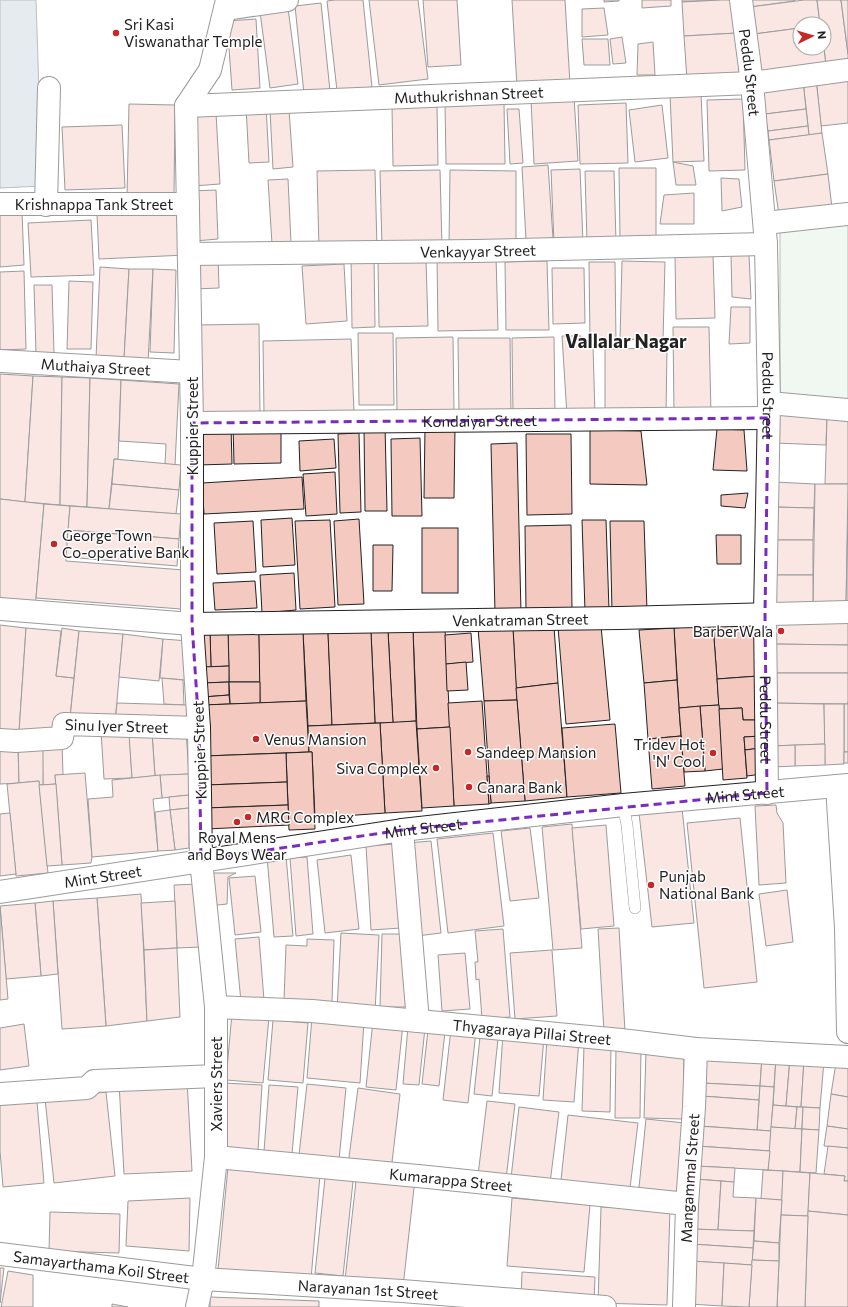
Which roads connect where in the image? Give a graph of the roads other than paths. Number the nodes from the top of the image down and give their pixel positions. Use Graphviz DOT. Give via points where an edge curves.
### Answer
graph roads {
  1 [pos="287,0"];
  2 [pos="741,0"];
  3 [pos="226,4"];
  4 [pos="848,70"];
  5 [pos="752,84"];
  6 [pos="49,88"];
  7 [pos="186,106"];
  8 [pos="0,204"];
  9 [pos="188,204"];
  10 [pos="46,205"];
  11 [pos="848,214"];
  12 [pos="766,233"];
  13 [pos="189,254"];
  14 [pos="0,362"];
  15 [pos="191,372"];
  16 [pos="769,410"];
  17 [pos="848,410"];
  18 [pos="192,423"];
  19 [pos="0,609"];
  20 [pos="848,612"];
  21 [pos="765,614"];
  22 [pos="192,624"];
  23 [pos="199,728"];
  24 [pos="0,740"];
  25 [pos="842,785"];
  26 [pos="767,793"];
  27 [pos="623,805"];
  28 [pos="402,830"];
  29 [pos="202,860"];
  30 [pos="0,892"];
  31 [pos="636,908"];
  32 [pos="216,1007"];
  33 [pos="418,1021"];
  34 [pos="848,1032"];
  35 [pos="696,1049"];
  36 [pos="848,1057"];
  37 [pos="216,1076"];
  38 [pos="0,1094"];
  39 [pos="216,1158"];
  40 [pos="687,1204"];
  41 [pos="0,1254"];
  42 [pos="203,1279"];
  43 [pos="401,1299"];
  44 [pos="197,1307"];
  45 [pos="605,1307"];
  46 [pos="684,1307"];
  1 -- 3 [label="street"];
  2 -- 5 [label="street, Peddu Street"];
  3 -- 7 [label="street" via="210,70"];
  4 -- 5 [label="street, Muthukrishnan Street"];
  5 -- 7 [label="street, Muthukrishnan Street"];
  5 -- 12 [label="street, Peddu Street"];
  6 -- 10 [label="street"];
  7 -- 9 [label="street, Kuppier Street"];
  8 -- 10 [label="street, Krishnappa Tank Street"];
  9 -- 10 [label="street, Krishnappa Tank Street"];
  9 -- 13 [label="street, Kuppier Street"];
  11 -- 12 [label="street, Venkayyar Street"];
  12 -- 13 [label="street, Venkayyar Street" via="476,251"];
  12 -- 16 [label="street, Peddu Street"];
  13 -- 15 [label="street, Kuppier Street"];
  14 -- 15 [label="street, Muthaiya Street"];
  15 -- 18 [label="street, Kuppier Street"];
  16 -- 17 [label="street, Kondaiyar Street"];
  16 -- 18 [label="street, Kondaiyar Street"];
  16 -- 21 [label="street, Peddu Street"];
  18 -- 22 [label="street, Kuppier Street"];
  19 -- 22 [label="street, Venkatraman Street"];
  20 -- 21 [label="street, Venkatraman Street"];
  21 -- 22 [label="street, Venkatraman Street"];
  21 -- 26 [label="street, Peddu Street"];
  22 -- 23 [label="street, Kuppier Street"];
  23 -- 24 [label="street, Sinu Iyer Street" via="64,724 62,738"];
  23 -- 29 [label="street, Kuppier Street"];
  25 -- 26 [label="street, Mint Street"];
  25 -- 34 [label="street"];
  26 -- 27 [label="street, Mint Street"];
  27 -- 28 [label="street, Mint Street"];
  27 -- 31 [label="lane"];
  28 -- 29 [label="street, Mint Street"];
  28 -- 33 [label="street"];
  29 -- 30 [label="street, Mint Street"];
  29 -- 32 [label="street, Xaviers Street"];
  32 -- 33 [label="street, Thyagaraya Pillai Street" via="312,1011"];
  32 -- 37 [label="street, Xaviers Street"];
  33 -- 35 [label="street, Thyagaraya Pillai Street"];
  35 -- 36 [label="street, Thyagaraya Pillai Street"];
  35 -- 40 [label="street, Mangammal Street"];
  37 -- 38 [label="street" via="94,1081 87,1088"];
  37 -- 39 [label="street, Xaviers Street"];
  39 -- 40 [label="street, Kumarappa Street"];
  39 -- 42 [label="street, Xaviers Street"];
  40 -- 46 [label="street, Mangammal Street"];
  41 -- 42 [label="street, Samayarthama Koil Street"];
  42 -- 43 [label="street, Narayanan 1st Street"];
  42 -- 44 [label="street, Xaviers Street"];
  43 -- 45 [label="street, Narayanan 1st Street"];
}
